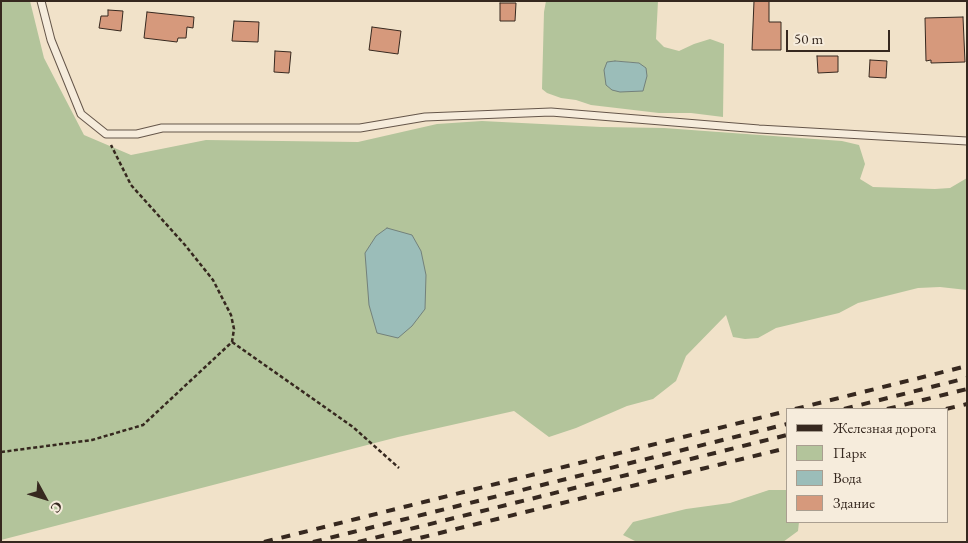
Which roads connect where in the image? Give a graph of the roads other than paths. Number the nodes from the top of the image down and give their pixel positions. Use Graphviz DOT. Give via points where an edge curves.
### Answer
graph roads {
  1 [pos="41,1"];
  2 [pos="967,141"];
  1 -- 2 [label="lane" via="51,40 81,114 106,134 137,134 162,128 360,128 425,118 551,112"];
}
